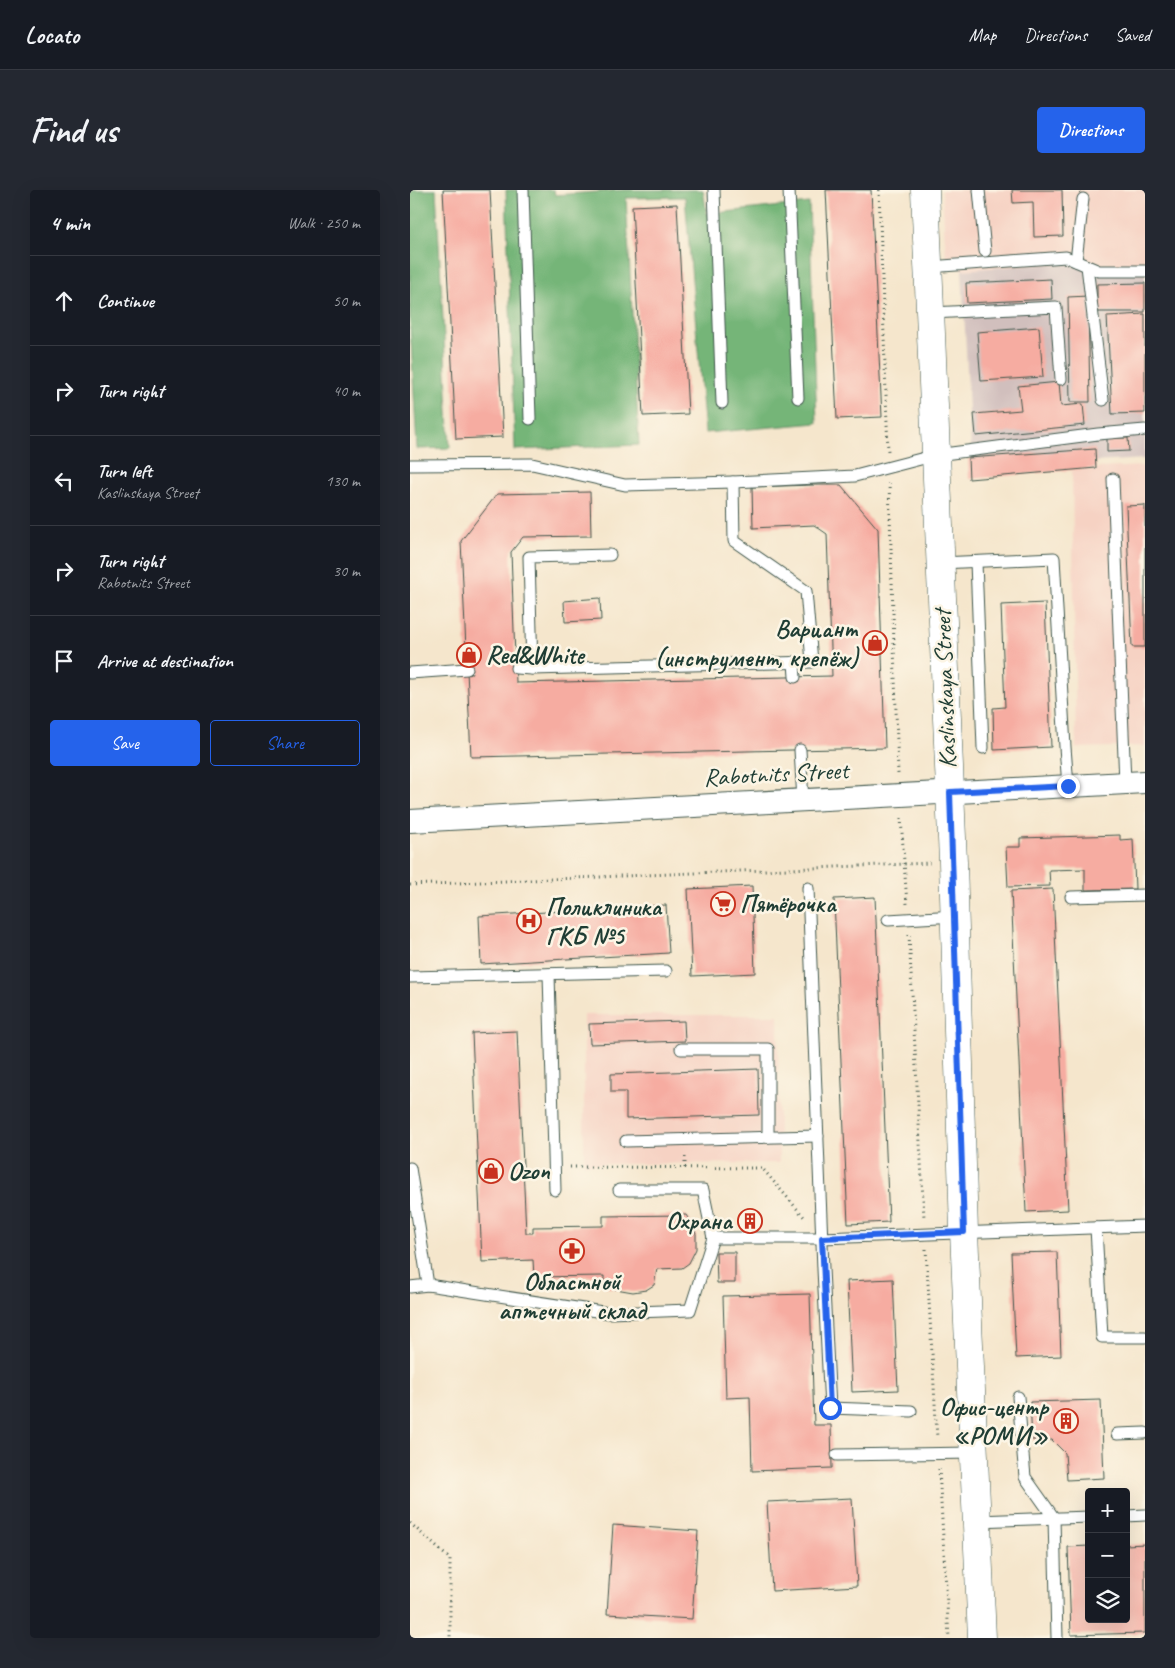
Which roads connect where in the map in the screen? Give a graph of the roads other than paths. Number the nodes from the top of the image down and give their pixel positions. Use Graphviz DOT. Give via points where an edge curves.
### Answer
graph roads {
  1 [pos="523,190"];
  2 [pos="714,190"];
  3 [pos="788,190"];
  4 [pos="925,190"];
  5 [pos="980,190"];
  6 [pos="1083,199"];
  7 [pos="985,251"];
  8 [pos="1081,264"];
  9 [pos="929,267"];
  10 [pos="1145,271"];
  11 [pos="931,313"];
  12 [pos="1061,379"];
  13 [pos="798,398"];
  14 [pos="1103,400"];
  15 [pos="722,403"];
  16 [pos="530,419"];
  17 [pos="1145,430"];
  18 [pos="936,455"];
  19 [pos="410,465"];
  20 [pos="1114,479"];
  21 [pos="733,482"];
  22 [pos="610,555"];
  23 [pos="976,562"];
  24 [pos="940,563"];
  25 [pos="794,662"];
  26 [pos="516,668"];
  27 [pos="467,669"];
  28 [pos="532,669"];
  29 [pos="410,673"];
  30 [pos="795,677"];
  31 [pos="983,748"];
  32 [pos="800,750"];
  33 [pos="1135,782"];
  34 [pos="1068,786"];
  35 [pos="950,792"];
  36 [pos="803,800"];
  37 [pos="410,821"];
  38 [pos="808,888"];
  39 [pos="1145,895"];
  40 [pos="1071,897"];
  41 [pos="955,916"];
  42 [pos="888,920"];
  43 [pos="666,971"];
  44 [pos="549,974"];
  45 [pos="410,977"];
  46 [pos="681,1049"];
  47 [pos="818,1136"];
  48 [pos="768,1137"];
  49 [pos="626,1141"];
  50 [pos="410,1168"];
  51 [pos="555,1190"];
  52 [pos="619,1190"];
  53 [pos="1145,1226"];
  54 [pos="1096,1228"];
  55 [pos="964,1232"];
  56 [pos="713,1238"];
  57 [pos="822,1238"];
  58 [pos="428,1285"];
  59 [pos="410,1287"];
  60 [pos="1145,1337"];
  61 [pos="1018,1397"];
  62 [pos="910,1411"];
  63 [pos="1116,1434"];
  64 [pos="1145,1434"];
  65 [pos="974,1453"];
  66 [pos="837,1455"];
  67 [pos="1145,1515"];
  68 [pos="1130,1516"];
  69 [pos="1085,1517"];
  70 [pos="1054,1518"];
  71 [pos="977,1521"];
  72 [pos="982,1638"];
  73 [pos="1057,1638"];
  1 -- 16 [label="lane"];
  2 -- 15 [label="lane"];
  3 -- 13 [label="lane"];
  4 -- 9 [label="main road, Kaslinskaya Street"];
  5 -- 7 [label="lane"];
  6 -- 8 [label="lane"];
  8 -- 9 [label="lane" via="1066,257"];
  8 -- 10 [label="lane" via="1099,272"];
  8 -- 14 [label="lane"];
  9 -- 11 [label="main road, Kaslinskaya Street"];
  11 -- 12 [label="lane" via="1056,307"];
  11 -- 18 [label="main road, Kaslinskaya Street"];
  17 -- 18 [label="lane"];
  18 -- 21 [label="lane" via="855,476"];
  18 -- 24 [label="main road, Kaslinskaya Street"];
  19 -- 21 [label="lane" via="532,464 625,485"];
  20 -- 33 [label="lane"];
  21 -- 25 [label="lane" via="734,541 806,591 812,662"];
  22 -- 28 [label="lane" via="529,556"];
  23 -- 24 [label="lane"];
  23 -- 31 [label="lane"];
  23 -- 34 [label="lane" via="1054,558"];
  24 -- 35 [label="main road, Kaslinskaya Street"];
  25 -- 28 [label="lane"];
  25 -- 30 [label="lane"];
  26 -- 28 [label="lane"];
  27 -- 29 [label="lane"];
  32 -- 36 [label="lane"];
  33 -- 34 [label="street, Rabotnits Street"];
  34 -- 35 [label="street, Rabotnits Street"];
  35 -- 36 [label="street, Rabotnits Street"];
  35 -- 41 [label="main road, Kaslinskaya Street"];
  36 -- 37 [label="street, Rabotnits Street"];
  38 -- 47 [label="lane"];
  39 -- 40 [label="lane"];
  41 -- 42 [label="lane"];
  41 -- 55 [label="main road, Kaslinskaya Street"];
  43 -- 44 [label="lane"];
  44 -- 45 [label="lane"];
  44 -- 51 [label="lane"];
  46 -- 48 [label="lane" via="768,1049"];
  47 -- 48 [label="lane"];
  47 -- 57 [label="lane"];
  48 -- 49 [label="lane"];
  50 -- 58 [label="lane"];
  52 -- 56 [label="lane" via="703,1190"];
  53 -- 54 [label="lane"];
  54 -- 55 [label="lane"];
  54 -- 60 [label="lane" via="1102,1338"];
  55 -- 57 [label="lane"];
  55 -- 65 [label="main road, Kaslinskaya Street"];
  56 -- 57 [label="lane"];
  56 -- 58 [label="lane" via="690,1310 609,1313"];
  57 -- 62 [label="lane" via="830,1408"];
  58 -- 59 [label="lane"];
  61 -- 70 [label="lane" via="1025,1477"];
  63 -- 64 [label="lane"];
  65 -- 66 [label="lane"];
  65 -- 71 [label="main road, Kaslinskaya Street"];
  67 -- 68 [label="lane"];
  69 -- 70 [label="lane"];
  70 -- 71 [label="lane"];
  70 -- 73 [label="lane"];
  71 -- 72 [label="main road, Kaslinskaya Street"];
}
